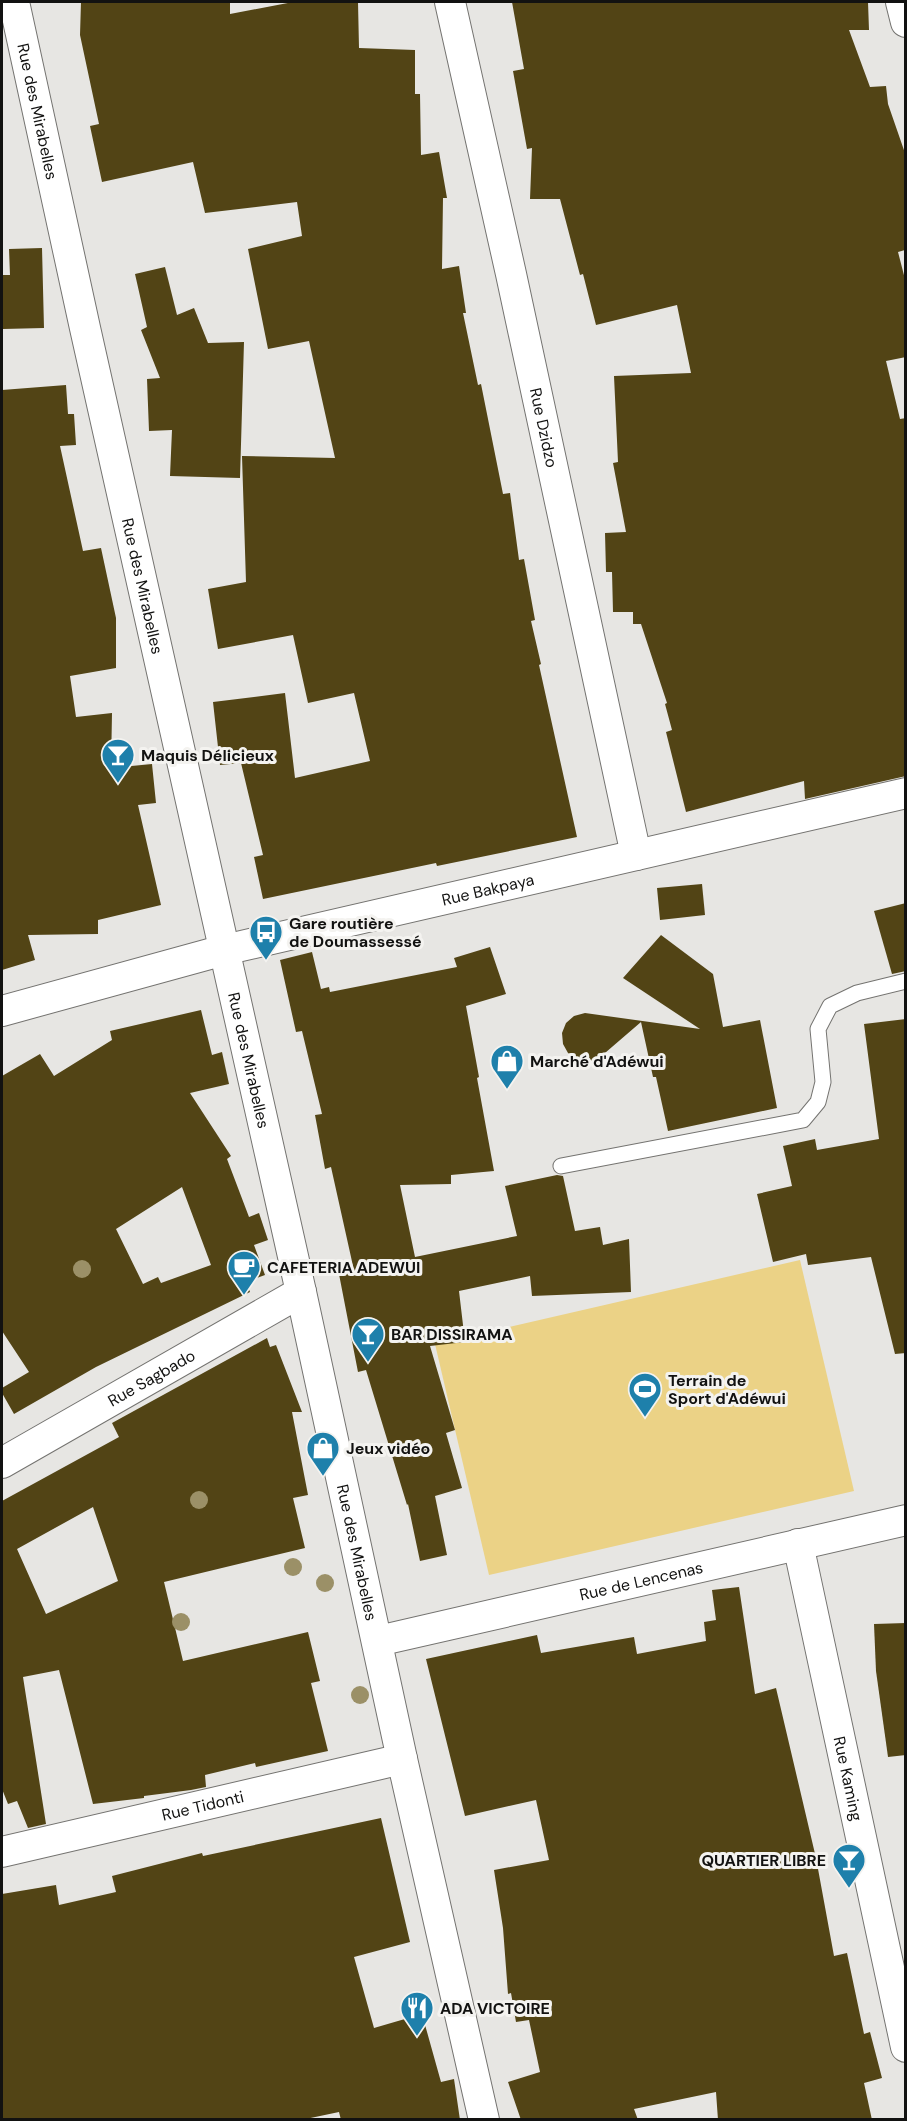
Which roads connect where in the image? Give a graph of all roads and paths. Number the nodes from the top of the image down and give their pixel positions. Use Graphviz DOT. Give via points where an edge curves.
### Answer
graph roads {
  1 [pos="15,2"];
  2 [pos="450,2"];
  3 [pos="901,2"];
  4 [pos="906,22"];
  5 [pos="906,793"];
  6 [pos="636,855"];
  7 [pos="224,950"];
  8 [pos="906,981"];
  9 [pos="2,1011"];
  10 [pos="561,1166"];
  11 [pos="301,1292"];
  12 [pos="2,1463"];
  13 [pos="906,1520"];
  14 [pos="798,1544"];
  15 [pos="378,1641"];
  16 [pos="402,1759"];
  17 [pos="2,1852"];
  18 [pos="906,2047"];
  19 [pos="484,2120"];
  1 -- 7 [label="street, Rue des Mirabelles"];
  2 -- 6 [label="street, Rue Dzidzo"];
  3 -- 4 [label="street"];
  5 -- 6 [label="street, Rue Bakpaya"];
  6 -- 7 [label="street, Rue Bakpaya"];
  7 -- 9 [label="street, Rue Bakpaya"];
  7 -- 11 [label="street, Rue des Mirabelles"];
  8 -- 10 [label="lane" via="857,993 830,1006 818,1029 823,1082 819,1102 803,1120"];
  11 -- 12 [label="street, Rue Sagbado"];
  11 -- 15 [label="street, Rue des Mirabelles"];
  13 -- 14 [label="street, Rue de Lencenas"];
  14 -- 15 [label="street, Rue de Lencenas"];
  14 -- 18 [label="street, Rue Kaming"];
  15 -- 16 [label="street, Rue des Mirabelles"];
  16 -- 17 [label="street, Rue Tidonti"];
  16 -- 19 [label="street, Rue des Mirabelles"];
}
